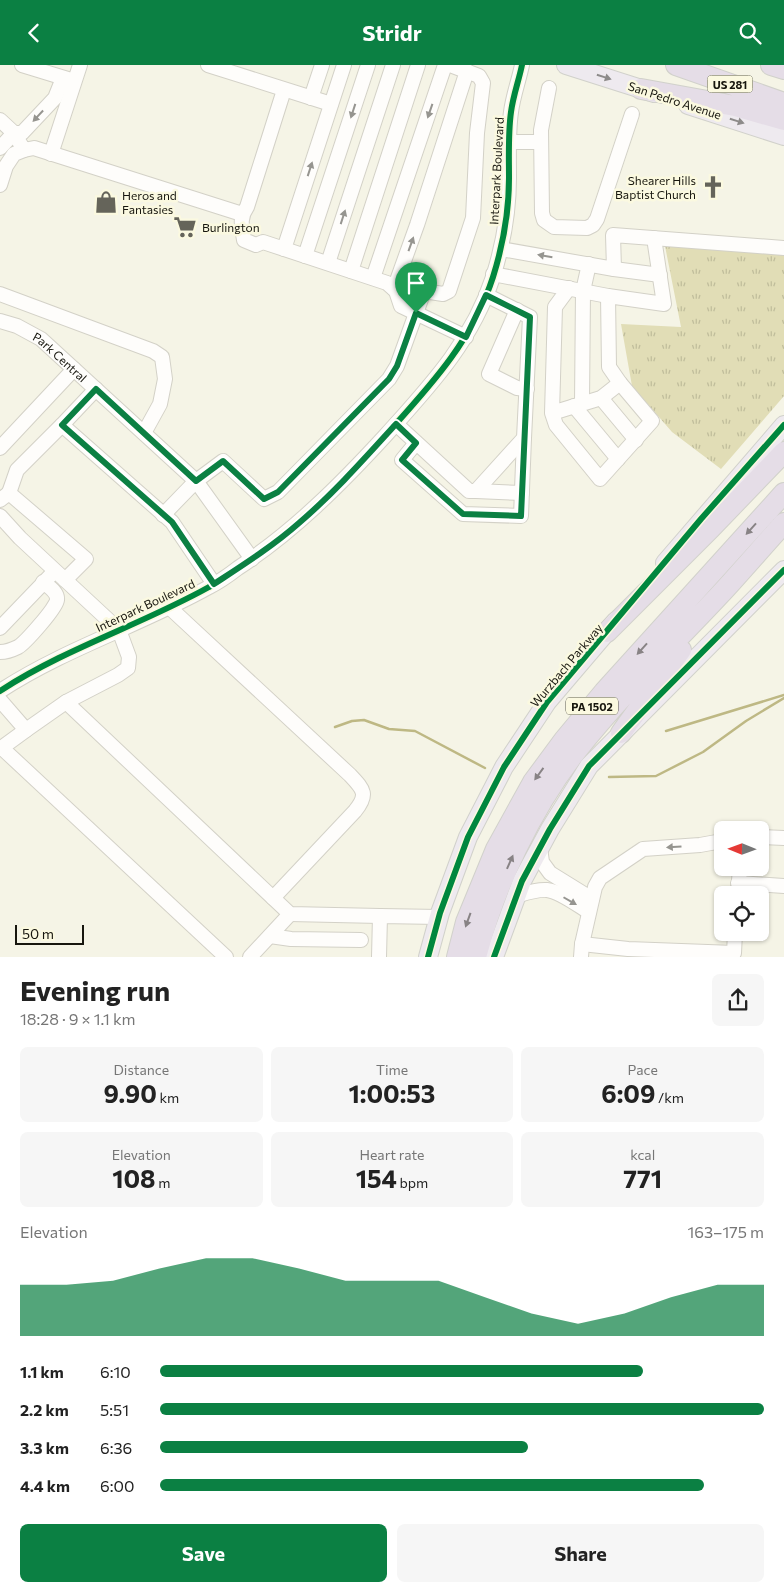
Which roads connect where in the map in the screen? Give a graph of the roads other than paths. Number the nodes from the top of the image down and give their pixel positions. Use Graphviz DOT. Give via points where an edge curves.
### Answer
graph roads {
  1 [pos="22,65"];
  2 [pos="80,65"];
  3 [pos="208,65"];
  4 [pos="322,65"];
  5 [pos="344,65"];
  6 [pos="368,65"];
  7 [pos="393,65"];
  8 [pos="418,65"];
  9 [pos="445,65"];
  10 [pos="450,65"];
  11 [pos="522,65"];
  12 [pos="566,65"];
  13 [pos="676,65"];
  14 [pos="771,65"];
  15 [pos="784,69"];
  16 [pos="237,70"];
  17 [pos="467,71"];
  18 [pos="69,80"];
  19 [pos="550,88"];
  20 [pos="641,89"];
  21 [pos="284,90"];
  22 [pos="311,98"];
  23 [pos="784,103"];
  24 [pos="331,104"];
  25 [pos="632,114"];
  26 [pos="0,120"];
  27 [pos="784,120"];
  28 [pos="18,133"];
  29 [pos="784,136"];
  30 [pos="510,142"];
  31 [pos="541,142"];
  32 [pos="0,148"];
  33 [pos="24,150"];
  34 [pos="51,154"];
  35 [pos="0,185"];
  36 [pos="242,214"];
  37 [pos="654,238"];
  38 [pos="784,248"];
  39 [pos="284,249"];
  40 [pos="501,249"];
  41 [pos="305,256"];
  42 [pos="328,263"];
  43 [pos="589,264"];
  44 [pos="614,269"];
  45 [pos="351,271"];
  46 [pos="494,274"];
  47 [pos="660,275"];
  48 [pos="373,278"];
  49 [pos="569,288"];
  50 [pos="394,289"];
  51 [pos="584,291"];
  52 [pos="486,295"];
  53 [pos="608,296"];
  54 [pos="1,298"];
  55 [pos="517,310"];
  56 [pos="416,313"];
  57 [pos="0,321"];
  58 [pos="466,337"];
  59 [pos="74,369"];
  60 [pos="620,383"];
  61 [pos="96,389"];
  62 [pos="527,389"];
  63 [pos="601,398"];
  64 [pos="578,405"];
  65 [pos="552,413"];
  66 [pos="396,424"];
  67 [pos="62,425"];
  68 [pos="784,425"];
  69 [pos="144,433"];
  70 [pos="524,438"];
  71 [pos="636,440"];
  72 [pos="416,443"];
  73 [pos="0,447"];
  74 [pos="784,452"];
  75 [pos="618,459"];
  76 [pos="196,481"];
  77 [pos="476,491"];
  78 [pos="522,493"];
  79 [pos="784,493"];
  80 [pos="4,497"];
  81 [pos="163,515"];
  82 [pos="0,516"];
  83 [pos="784,523"];
  84 [pos="252,559"];
  85 [pos="784,570"];
  86 [pos="60,575"];
  87 [pos="43,582"];
  88 [pos="214,584"];
  89 [pos="726,587"];
  90 [pos="170,607"];
  91 [pos="0,628"];
  92 [pos="119,630"];
  93 [pos="607,632"];
  94 [pos="0,652"];
  95 [pos="0,691"];
  96 [pos="0,700"];
  97 [pos="66,701"];
  98 [pos="26,731"];
  99 [pos="621,733"];
  100 [pos="1,749"];
  101 [pos="769,837"];
  102 [pos="784,838"];
  103 [pos="714,842"];
  104 [pos="540,848"];
  105 [pos="784,886"];
  106 [pos="769,887"];
  107 [pos="516,896"];
  108 [pos="273,898"];
  109 [pos="591,906"];
  110 [pos="290,914"];
  111 [pos="380,916"];
  112 [pos="439,917"];
  113 [pos="270,936"];
  114 [pos="361,940"];
  115 [pos="735,941"];
  116 [pos="582,951"];
  117 [pos="226,957"];
  118 [pos="250,957"];
  119 [pos="379,957"];
  120 [pos="428,957"];
  121 [pos="457,957"];
  122 [pos="476,957"];
  123 [pos="494,957"];
  1 -- 18 [label="street"];
  2 -- 18 [label="street"];
  3 -- 16 [label="street"];
  4 -- 22 [label="street"];
  5 -- 24 [label="street"];
  6 -- 41 [label="street, one-way"];
  42 -- 7 [label="street, one-way"];
  8 -- 45 [label="street"];
  9 -- 48 [label="street, one-way"];
  10 -- 17 [label="street"];
  11 -- 30 [label="street, Interpark Boulevard" via="511,112"];
  12 -- 20 [label="main road, San Pedro Avenue, one-way"];
  13 -- 23 [label="highway, US 281"];
  14 -- 15 [label="highway"];
  16 -- 21 [label="street"];
  50 -- 17 [label="street, one-way"];
  17 -- 56 [label="street" via="480,76 483,83 473,217 449,291 443,294 424,291"];
  18 -- 28 [label="street, one-way"];
  18 -- 34 [label="street"];
  19 -- 31 [label="street"];
  20 -- 27 [label="highway" via="735,106"];
  20 -- 29 [label="main road, San Pedro Avenue, one-way"];
  21 -- 22 [label="street"];
  21 -- 36 [label="street"];
  22 -- 24 [label="street"];
  39 -- 24 [label="street, one-way"];
  25 -- 31 [label="street" via="597,219 587,228 554,227 544,220"];
  26 -- 28 [label="street"];
  28 -- 32 [label="street"];
  28 -- 33 [label="street"];
  30 -- 31 [label="street"];
  30 -- 40 [label="street, Interpark Boulevard" via="507,213"];
  33 -- 34 [label="street"];
  33 -- 35 [label="street" via="14,154"];
  34 -- 36 [label="street"];
  36 -- 39 [label="street" via="244,240"];
  37 -- 38 [label="street"];
  37 -- 44 [label="street" via="613,235"];
  37 -- 47 [label="street"];
  39 -- 41 [label="street"];
  43 -- 40 [label="street, one-way"];
  40 -- 46 [label="street, Interpark Boulevard"];
  41 -- 42 [label="street"];
  42 -- 45 [label="street"];
  43 -- 44 [label="street"];
  43 -- 51 [label="street"];
  44 -- 47 [label="street"];
  45 -- 48 [label="street"];
  46 -- 49 [label="street"];
  46 -- 52 [label="street, Interpark Boulevard"];
  47 -- 53 [label="street" via="664,304"];
  48 -- 50 [label="street"];
  49 -- 51 [label="street"];
  49 -- 65 [label="street" via="555,307"];
  50 -- 56 [label="street" via="401,306"];
  51 -- 53 [label="street"];
  51 -- 64 [label="street"];
  52 -- 55 [label="street"];
  52 -- 58 [label="street, Interpark Boulevard"];
  53 -- 60 [label="street" via="609,367"];
  54 -- 69 [label="street" via="153,351 162,357 166,379 160,404"];
  55 -- 62 [label="street" via="530,317"];
  55 -- 62 [label="street" via="489,374 517,388"];
  56 -- 58 [label="street"];
  56 -- 76 [label="street" via="389,379 278,492 264,499 223,461"];
  57 -- 59 [label="street, Park Central" via="41,339"];
  58 -- 66 [label="street, Interpark Boulevard" via="448,365"];
  59 -- 61 [label="street, Park Central"];
  59 -- 73 [label="street"];
  60 -- 63 [label="street"];
  60 -- 71 [label="street" via="652,421"];
  61 -- 67 [label="street"];
  61 -- 69 [label="street, Park Central"];
  62 -- 70 [label="street"];
  63 -- 64 [label="street"];
  63 -- 71 [label="street"];
  64 -- 65 [label="street"];
  64 -- 75 [label="street"];
  65 -- 75 [label="street" via="556,425 600,479"];
  66 -- 72 [label="street"];
  66 -- 84 [label="street, Interpark Boulevard" via="298,524"];
  67 -- 80 [label="street" via="17,470"];
  67 -- 81 [label="street"];
  68 -- 93 [label="main road, Wurzbach Parkway"];
  69 -- 76 [label="street, Park Central"];
  70 -- 77 [label="street"];
  70 -- 78 [label="street"];
  71 -- 75 [label="street"];
  72 -- 77 [label="street" via="469,491"];
  72 -- 78 [label="street" via="402,460 463,514 521,516"];
  74 -- 93 [label="highway"];
  76 -- 81 [label="street"];
  76 -- 84 [label="street, Park Central"];
  77 -- 78 [label="street"];
  79 -- 121 [label="highway, PA 1502, one-way" via="604,692 533,783 496,849 466,922"];
  80 -- 86 [label="street" via="86,559"];
  81 -- 88 [label="street" via="172,522"];
  82 -- 86 [label="street"];
  83 -- 89 [label="highway, PA 1502"];
  84 -- 88 [label="street, Interpark Boulevard"];
  85 -- 99 [label="main road"];
  86 -- 87 [label="street"];
  86 -- 92 [label="street"];
  87 -- 91 [label="street"];
  87 -- 94 [label="street" via="58,599 55,609 20,646"];
  88 -- 90 [label="street, Interpark Boulevard"];
  89 -- 99 [label="highway"];
  122 -- 89 [label="highway, PA 1502, one-way" via="483,929 510,860 543,800 576,751 622,697"];
  90 -- 92 [label="street, Interpark Boulevard"];
  90 -- 108 [label="street" via="350,775 364,795 363,802"];
  92 -- 95 [label="street, Interpark Boulevard" via="58,657"];
  92 -- 97 [label="street" via="129,657 128,667"];
  93 -- 112 [label="main road, Wurzbach Parkway" via="547,702 504,767 468,837"];
  96 -- 98 [label="street"];
  97 -- 98 [label="street"];
  97 -- 108 [label="street"];
  98 -- 100 [label="street"];
  99 -- 104 [label="main road" via="589,766"];
  100 -- 117 [label="street"];
  101 -- 102 [label="street"];
  103 -- 109 [label="street, one-way" via="643,849 600,878"];
  104 -- 107 [label="main road"];
  104 -- 109 [label="street" via="542,863 550,873"];
  105 -- 106 [label="street"];
  107 -- 109 [label="street, one-way" via="548,889"];
  107 -- 123 [label="main road"];
  108 -- 110 [label="street"];
  109 -- 116 [label="street"];
  110 -- 111 [label="street"];
  110 -- 113 [label="street"];
  111 -- 112 [label="street"];
  111 -- 119 [label="street"];
  112 -- 120 [label="main road, Wurzbach Parkway"];
  113 -- 114 [label="street"];
  113 -- 118 [label="street"];
  115 -- 116 [label="street" via="734,953"];
}
